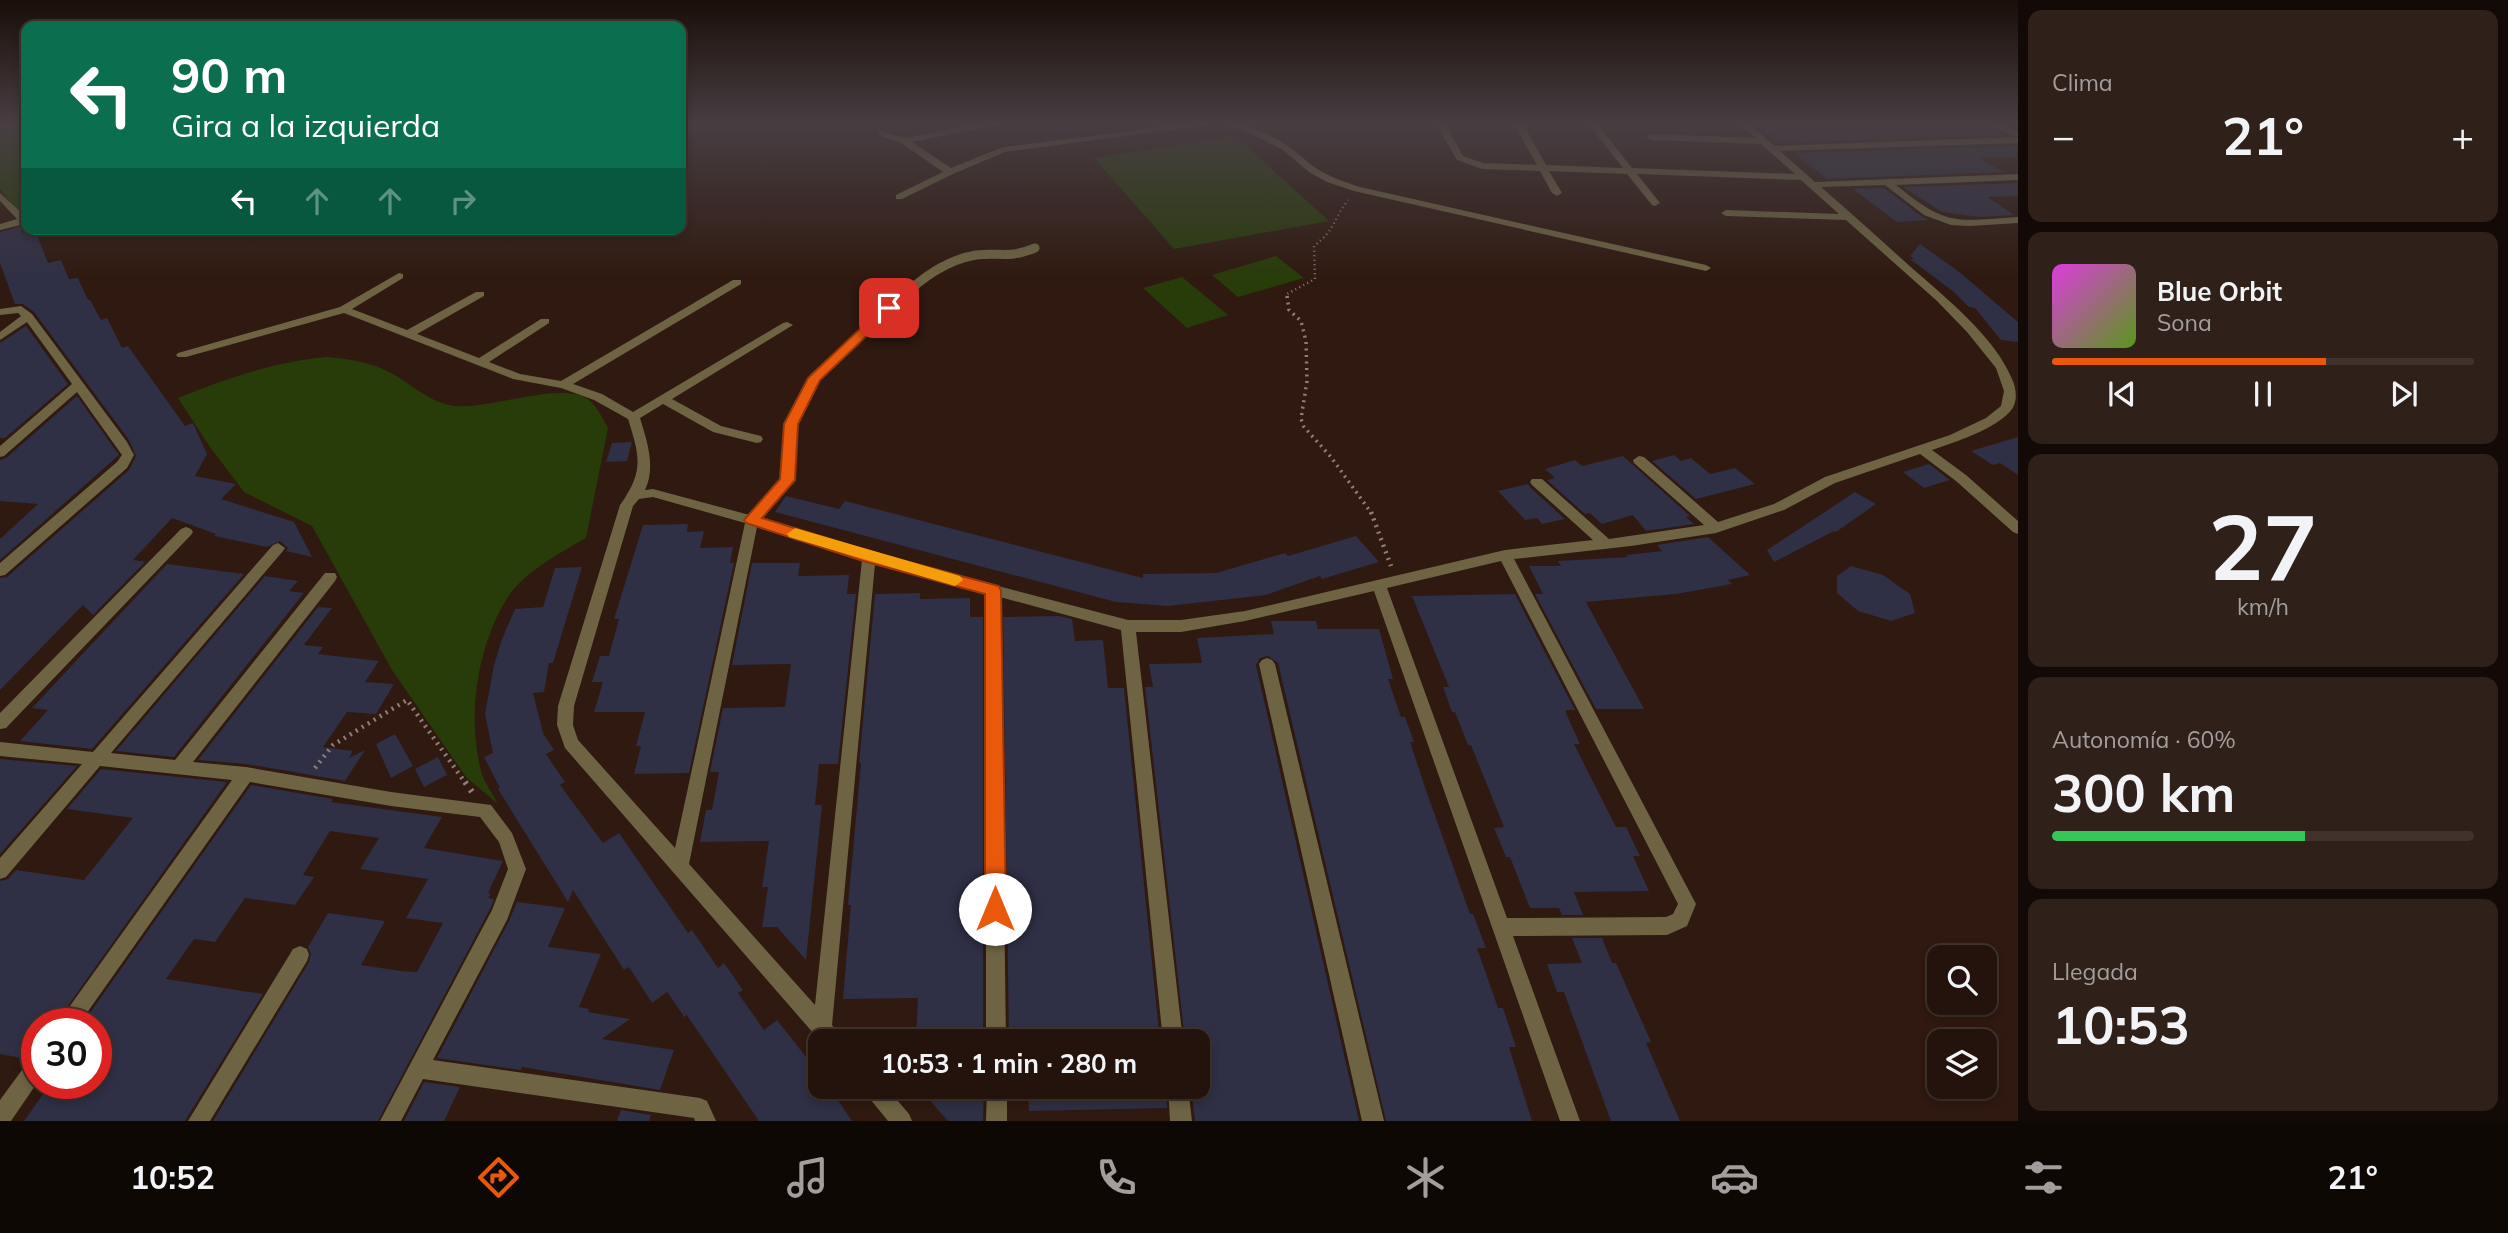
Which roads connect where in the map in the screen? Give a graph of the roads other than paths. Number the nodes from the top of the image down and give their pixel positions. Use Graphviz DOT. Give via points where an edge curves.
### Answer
graph roads {
  1 [pos="941,176"];
  2 [pos="1323,176"];
  3 [pos="1548,176"];
  4 [pos="1633,176"];
  5 [pos="1703,176"];
  6 [pos="1801,176"];
  7 [pos="2018,177"];
  8 [pos="1806,181"];
  9 [pos="1888,183"];
  10 [pos="1557,193"];
  11 [pos="0,196"];
  12 [pos="900,197"];
  13 [pos="1656,204"];
  14 [pos="1726,213"];
  15 [pos="21,217"];
  16 [pos="1846,217"];
  17 [pos="2018,220"];
  18 [pos="21,221"];
  19 [pos="0,227"];
  20 [pos="1035,248"];
  21 [pos="1706,268"];
  22 [pos="400,276"];
  23 [pos="737,282"];
  24 [pos="480,294"];
  25 [pos="344,309"];
  26 [pos="0,312"];
  27 [pos="29,316"];
  28 [pos="545,321"];
  29 [pos="787,326"];
  30 [pos="408,334"];
  31 [pos="0,337"];
  32 [pos="183,355"];
  33 [pos="479,363"];
  34 [pos="79,384"];
  35 [pos="563,385"];
  36 [pos="663,399"];
  37 [pos="633,417"];
  38 [pos="757,439"];
  39 [pos="1922,449"];
  40 [pos="0,453"];
  41 [pos="1639,460"];
  42 [pos="1537,482"];
  43 [pos="638,495"];
  44 [pos="752,520"];
  45 [pos="1716,528"];
  46 [pos="2018,529"];
  47 [pos="186,532"];
  48 [pos="1605,543"];
  49 [pos="278,548"];
  50 [pos="1505,555"];
  51 [pos="869,557"];
  52 [pos="0,571"];
  53 [pos="330,577"];
  54 [pos="1387,582"];
  55 [pos="993,591"];
  56 [pos="1128,626"];
  57 [pos="1268,664"];
  58 [pos="0,723"];
  59 [pos="0,749"];
  60 [pos="94,759"];
  61 [pos="179,767"];
  62 [pos="246,774"];
  63 [pos="680,864"];
  64 [pos="0,871"];
  65 [pos="1500,927"];
  66 [pos="300,955"];
  67 [pos="78,1008"];
  68 [pos="823,1029"];
  69 [pos="829,1029"];
  70 [pos="996,1029"];
  71 [pos="1172,1029"];
  72 [pos="417,1068"];
  73 [pos="21,1088"];
  74 [pos="883,1099"];
  75 [pos="997,1099"];
  76 [pos="1179,1099"];
  77 [pos="0,1118"];
  78 [pos="198,1121"];
  79 [pos="390,1121"];
  80 [pos="706,1121"];
  81 [pos="902,1121"];
  82 [pos="997,1121"];
  83 [pos="1181,1121"];
  84 [pos="1373,1121"];
  85 [pos="1570,1121"];
  1 -- 12 [label="street"];
  2 -- 21 [label="street" via="1357,189"];
  3 -- 10 [label="street"];
  4 -- 13 [label="street"];
  5 -- 8 [label="street"];
  6 -- 8 [label="street"];
  7 -- 9 [label="street"];
  8 -- 9 [label="street"];
  8 -- 16 [label="street"];
  9 -- 17 [label="street" via="1943,220"];
  11 -- 15 [label="street"];
  14 -- 16 [label="street"];
  16 -- 39 [label="street" via="1972,330 2010,389 2007,407 1990,421"];
  18 -- 19 [label="street"];
  20 -- 44 [label="lane" via="1016,256 968,257 923,277 814,378 791,424 787,480"];
  22 -- 25 [label="street"];
  23 -- 35 [label="street"];
  24 -- 30 [label="street"];
  25 -- 30 [label="street"];
  25 -- 32 [label="street"];
  26 -- 27 [label="street" via="21,309"];
  27 -- 31 [label="street"];
  27 -- 34 [label="street"];
  28 -- 33 [label="street"];
  29 -- 36 [label="street"];
  30 -- 33 [label="street"];
  33 -- 35 [label="street" via="517,377"];
  34 -- 40 [label="street"];
  34 -- 52 [label="street" via="128,455"];
  35 -- 37 [label="street" via="598,397"];
  36 -- 37 [label="street"];
  36 -- 38 [label="street" via="717,429"];
  37 -- 43 [label="street" via="645,453"];
  39 -- 45 [label="street" via="1829,480 1779,507"];
  39 -- 46 [label="street"];
  41 -- 45 [label="street"];
  42 -- 48 [label="street"];
  43 -- 44 [label="street" via="653,493"];
  43 -- 63 [label="street" via="627,505 566,706 565,725 571,743"];
  44 -- 51 [label="street"];
  44 -- 63 [label="street"];
  45 -- 48 [label="street"];
  47 -- 58 [label="street"];
  48 -- 50 [label="street"];
  49 -- 60 [label="street"];
  50 -- 54 [label="street"];
  50 -- 65 [label="street" via="1687,904 1680,920 1667,926"];
  51 -- 55 [label="street"];
  51 -- 69 [label="street"];
  53 -- 61 [label="street"];
  54 -- 56 [label="street" via="1245,616 1181,626"];
  54 -- 65 [label="street"];
  55 -- 56 [label="street"];
  55 -- 70 [label="street"];
  56 -- 71 [label="street"];
  57 -- 84 [label="street"];
  59 -- 60 [label="street"];
  60 -- 61 [label="street"];
  60 -- 64 [label="street"];
  61 -- 62 [label="street"];
  62 -- 67 [label="street"];
  62 -- 72 [label="street" via="485,810 506,838 517,869 500,914"];
  63 -- 68 [label="street"];
  65 -- 85 [label="street"];
  66 -- 78 [label="street"];
  72 -- 79 [label="street"];
  72 -- 80 [label="street" via="700,1108"];
  73 -- 77 [label="street"];
  74 -- 81 [label="street"];
  75 -- 82 [label="street"];
  76 -- 83 [label="street"];
}
